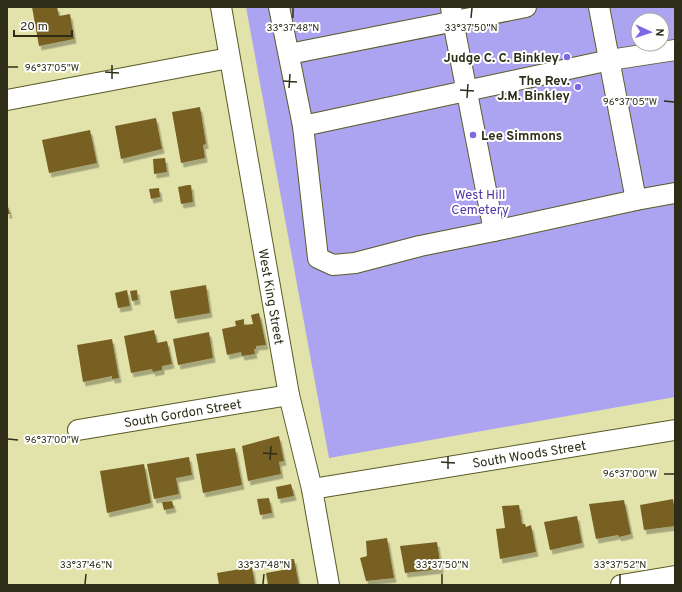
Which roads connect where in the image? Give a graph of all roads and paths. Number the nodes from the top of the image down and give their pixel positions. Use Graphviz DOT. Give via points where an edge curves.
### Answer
graph roads {
  1 [pos="221,7"];
  2 [pos="279,7"];
  3 [pos="526,7"];
  4 [pos="599,7"];
  5 [pos="452,14"];
  6 [pos="675,50"];
  7 [pos="289,54"];
  8 [pos="229,58"];
  9 [pos="610,60"];
  10 [pos="467,91"];
  11 [pos="7,100"];
  12 [pos="303,126"];
  13 [pos="675,193"];
  14 [pos="636,200"];
  15 [pos="494,231"];
  16 [pos="289,395"];
  17 [pos="78,430"];
  18 [pos="675,430"];
  19 [pos="312,489"];
  20 [pos="675,576"];
  21 [pos="328,585"];
  22 [pos="621,585"];
  1 -- 8 [label="street, West King Street"];
  2 -- 7 [label="street"];
  3 -- 5 [label="street"];
  4 -- 9 [label="street"];
  5 -- 7 [label="street"];
  5 -- 10 [label="street"];
  6 -- 9 [label="street"];
  7 -- 12 [label="street"];
  8 -- 11 [label="street"];
  8 -- 16 [label="street, West King Street"];
  9 -- 10 [label="street"];
  9 -- 14 [label="street"];
  10 -- 12 [label="street"];
  10 -- 15 [label="street"];
  12 -- 15 [label="street" via="318,258 333,265 355,263"];
  13 -- 14 [label="street"];
  14 -- 15 [label="street"];
  16 -- 17 [label="street, South Gordon Street"];
  16 -- 19 [label="street, West King Street"];
  18 -- 19 [label="street, South Woods Street"];
  19 -- 21 [label="street, West King Street"];
  20 -- 22 [label="street"];
}
